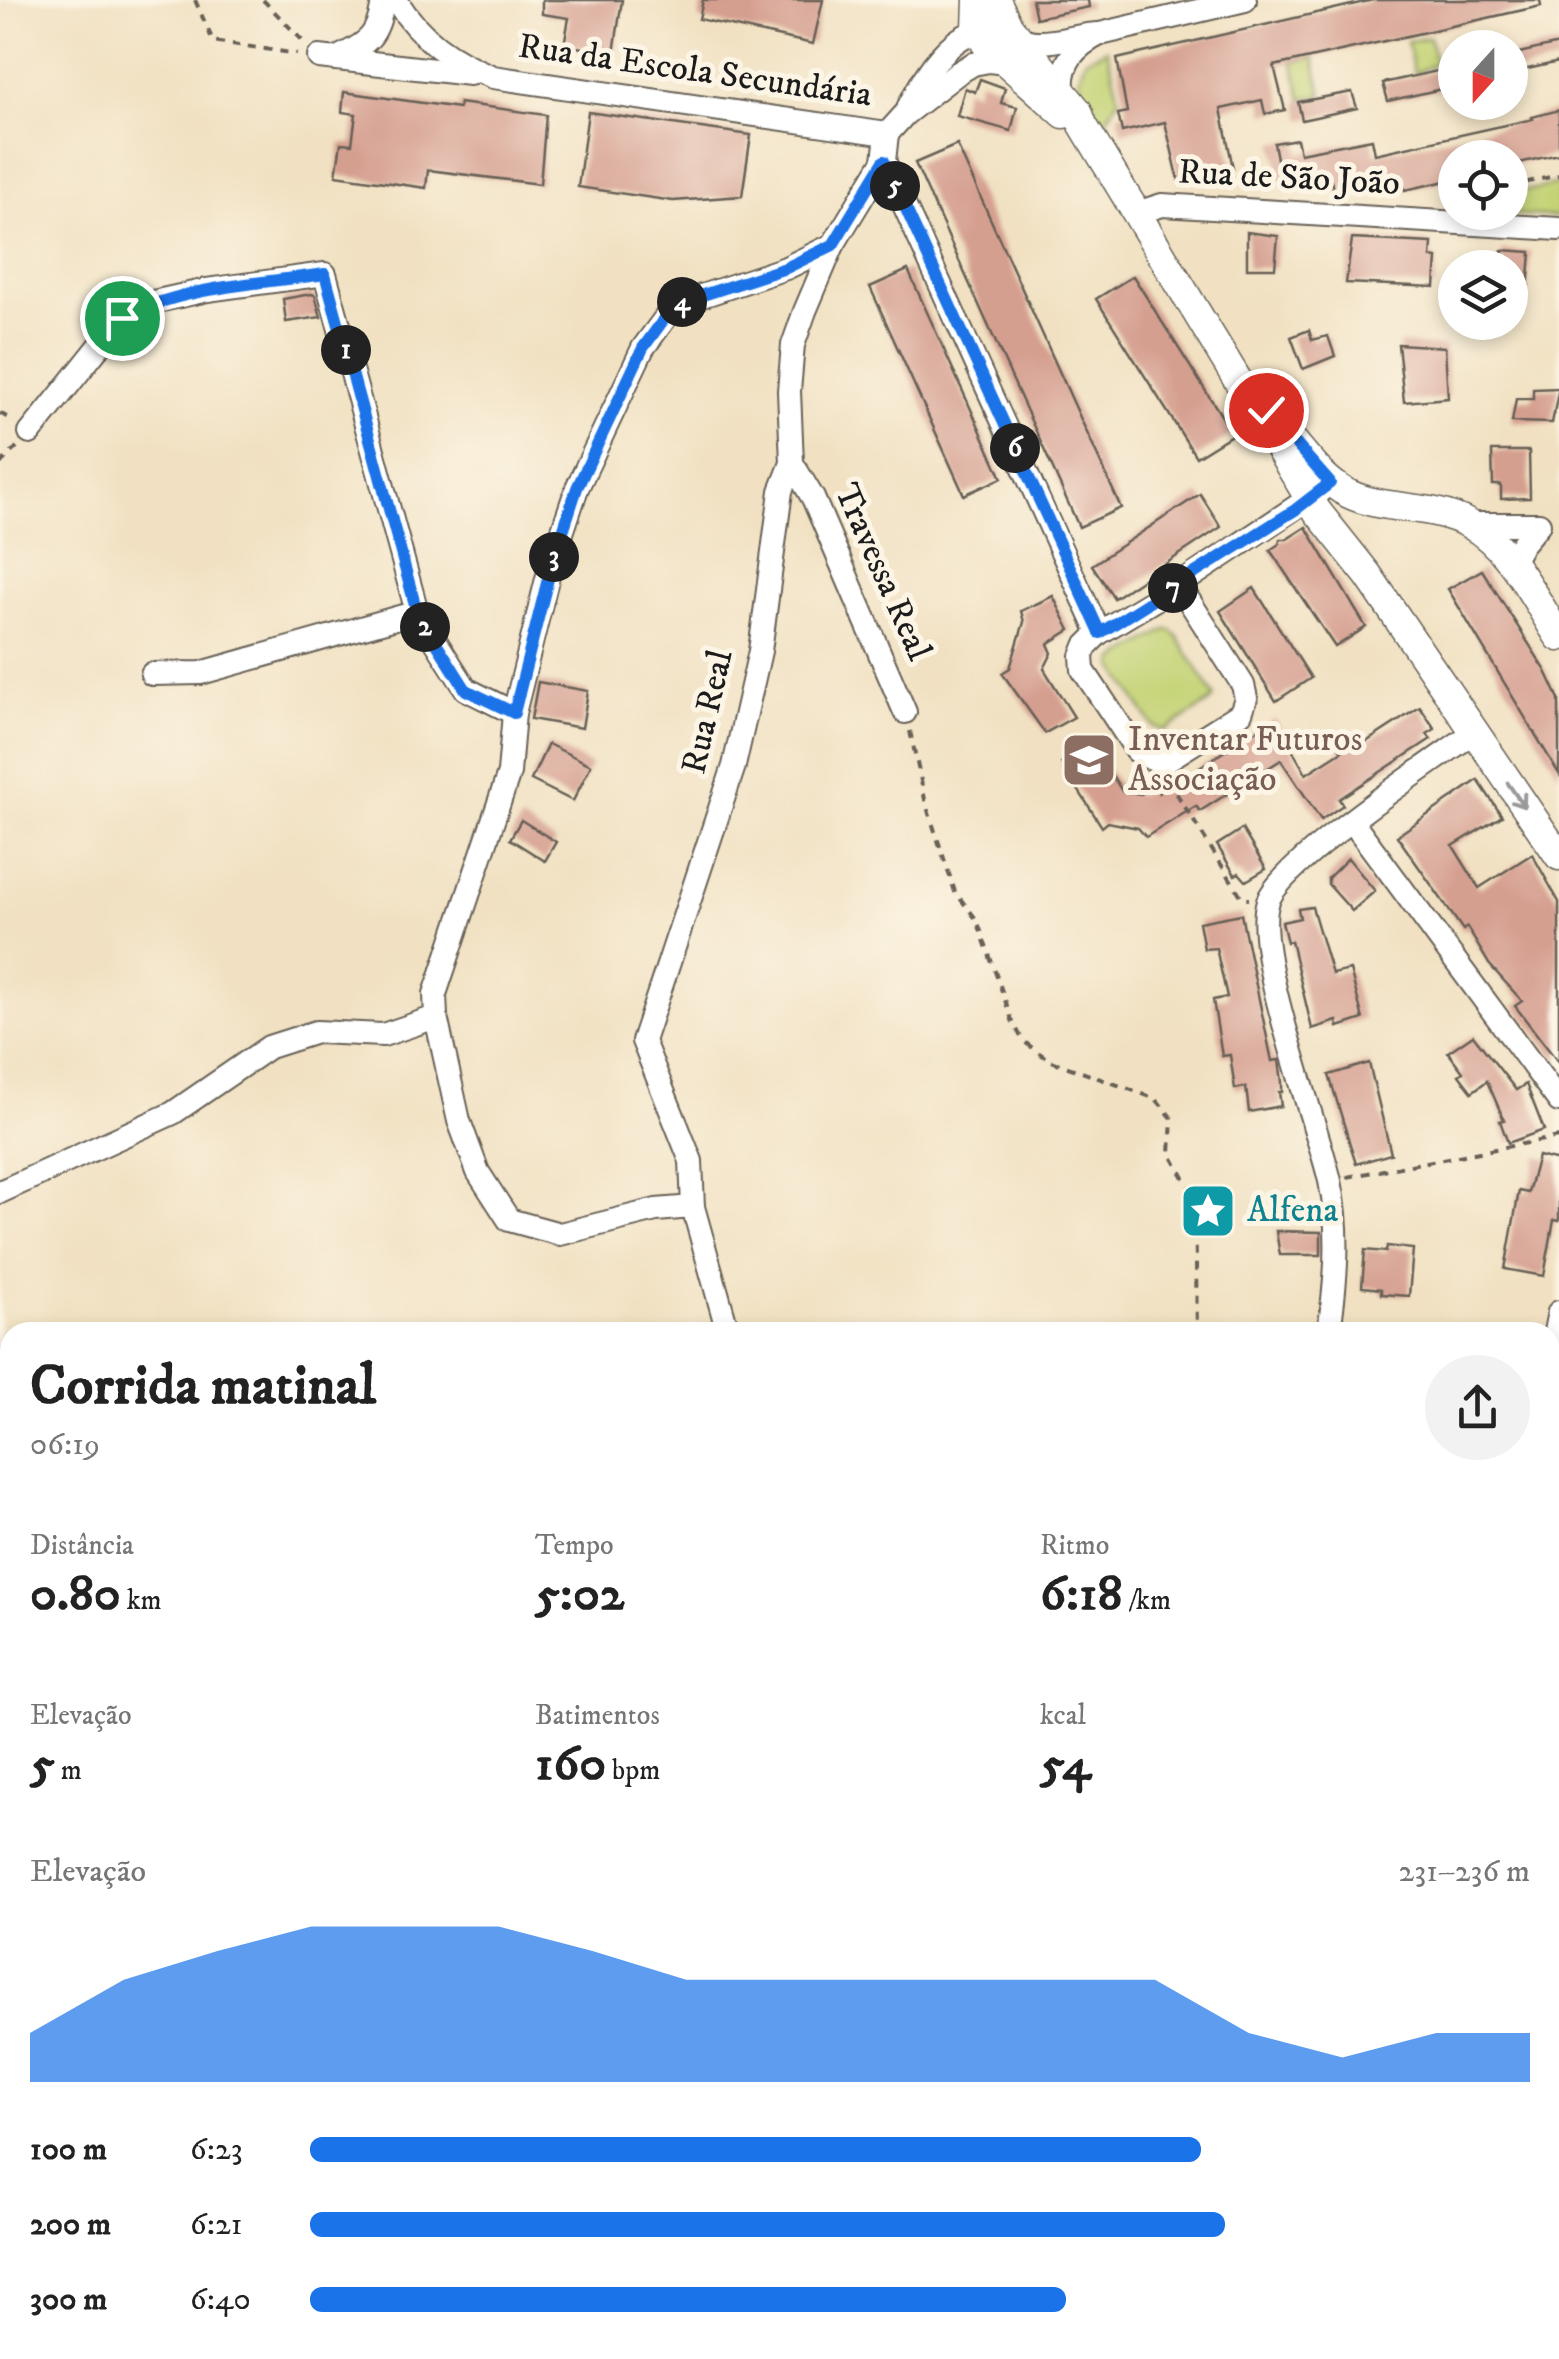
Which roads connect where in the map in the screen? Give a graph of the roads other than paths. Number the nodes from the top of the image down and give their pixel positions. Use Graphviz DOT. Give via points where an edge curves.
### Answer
graph roads {
  1 [pos="382,0"];
  2 [pos="396,0"];
  3 [pos="976,0"];
  4 [pos="1246,0"];
  5 [pos="996,1"];
  6 [pos="982,32"];
  7 [pos="1100,34"];
  8 [pos="952,46"];
  9 [pos="1037,69"];
  10 [pos="958,73"];
  11 [pos="493,77"];
  12 [pos="906,114"];
  13 [pos="886,134"];
  14 [pos="884,161"];
  15 [pos="1137,213"];
  16 [pos="1559,229"];
  17 [pos="833,245"];
  18 [pos="30,433"];
  19 [pos="792,463"];
  20 [pos="1320,491"];
  21 [pos="1394,505"];
  22 [pos="1470,524"];
  23 [pos="1350,541"];
  24 [pos="1512,562"];
  25 [pos="1179,584"];
  26 [pos="417,612"];
  27 [pos="1100,633"];
  28 [pos="1559,638"];
  29 [pos="152,674"];
  30 [pos="905,712"];
  31 [pos="514,713"];
  32 [pos="1473,733"];
  33 [pos="1352,820"];
  34 [pos="1559,856"];
  35 [pos="436,1018"];
  36 [pos="1559,1100"];
  37 [pos="0,1192"];
  38 [pos="693,1207"];
  39 [pos="725,1322"];
  40 [pos="1330,1322"];
  1 -- 11 [label="street, Rua da Escola Secundária" via="381,22 365,45 327,58"];
  2 -- 11 [label="street, Rua da Escola Secundária" via="434,45"];
  3 -- 6 [label="street"];
  3 -- 8 [label="street"];
  4 -- 7 [label="street"];
  5 -- 6 [label="street"];
  5 -- 9 [label="street"];
  6 -- 8 [label="street" via="963,35"];
  6 -- 9 [label="street"];
  6 -- 10 [label="street"];
  7 -- 9 [label="street"];
  7 -- 9 [label="street" via="1035,42"];
  8 -- 12 [label="street" via="917,88"];
  9 -- 10 [label="street" via="989,61"];
  9 -- 15 [label="street" via="1078,111"];
  10 -- 12 [label="street"];
  11 -- 13 [label="street, Rua da Escola Secundária"];
  12 -- 13 [label="street"];
  13 -- 14 [label="street, Rua Real"];
  14 -- 17 [label="street, Rua Real"];
  14 -- 27 [label="street"];
  15 -- 16 [label="street, Rua de São João" via="1162,205"];
  15 -- 20 [label="street" via="1246,390"];
  17 -- 19 [label="street, Rua Real" via="793,345"];
  17 -- 31 [label="street" via="786,268 675,304 643,348 577,488"];
  18 -- 26 [label="street" via="122,318 153,302 207,290 325,274"];
  19 -- 30 [label="street, Travessa Real"];
  19 -- 38 [label="street, Rua Real" via="734,766 642,1041 691,1161"];
  20 -- 21 [label="street"];
  20 -- 23 [label="street"];
  20 -- 25 [label="street"];
  21 -- 22 [label="street"];
  21 -- 23 [label="street" via="1376,510"];
  22 -- 24 [label="street"];
  22 -- 24 [label="street" via="1539,524"];
  23 -- 32 [label="street"];
  24 -- 28 [label="street"];
  25 -- 27 [label="street"];
  25 -- 27 [label="street" via="1246,698 1241,712 1168,760 1137,750 1083,670 1086,646"];
  26 -- 29 [label="street" via="201,674"];
  26 -- 31 [label="street" via="466,690"];
  31 -- 35 [label="street" via="509,774 436,994"];
  32 -- 33 [label="street"];
  32 -- 34 [label="street, one-way"];
  33 -- 36 [label="street"];
  33 -- 40 [label="street" via="1284,878 1268,901 1267,940 1281,1010 1330,1180 1337,1238"];
  35 -- 37 [label="street" via="384,1035 316,1032 269,1047 174,1114"];
  35 -- 38 [label="street" via="459,1122 478,1172 508,1220 560,1234"];
  38 -- 39 [label="street, Rua Real"];
}
